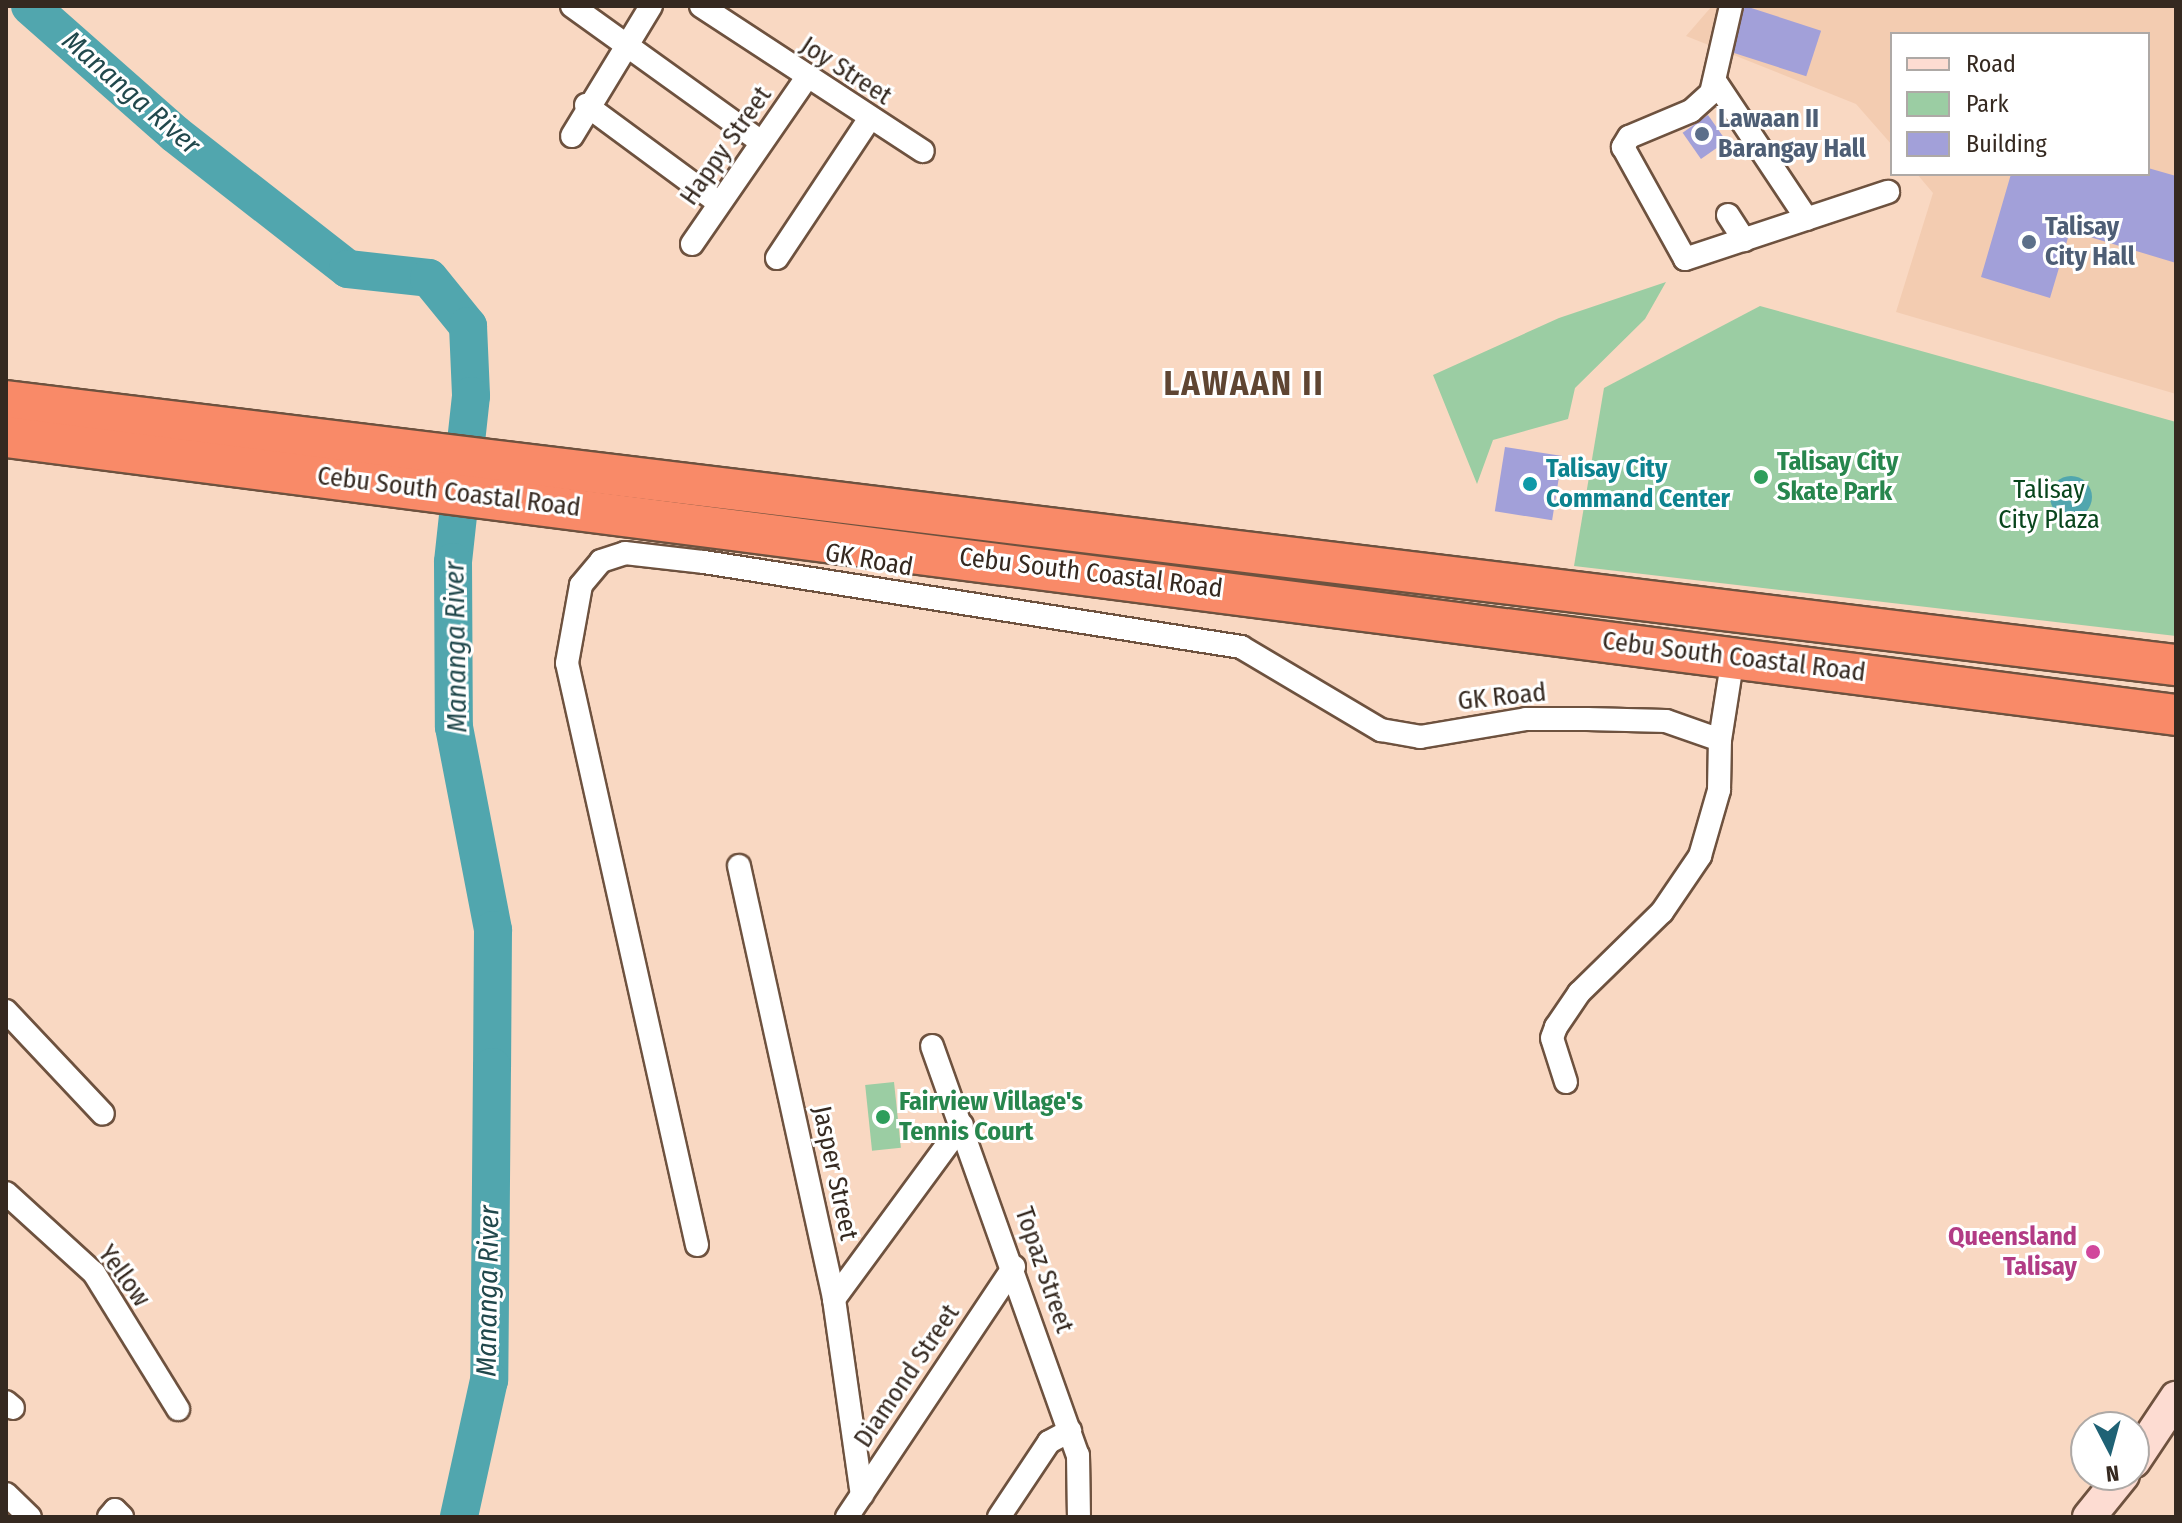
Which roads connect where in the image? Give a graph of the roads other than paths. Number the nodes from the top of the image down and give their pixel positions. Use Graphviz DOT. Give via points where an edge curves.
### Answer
graph roads {
  1 [pos="572,6"];
  2 [pos="651,6"];
  3 [pos="701,6"];
  4 [pos="1731,6"];
  5 [pos="623,44"];
  6 [pos="806,79"];
  7 [pos="1717,84"];
  8 [pos="586,105"];
  9 [pos="868,121"];
  10 [pos="572,136"];
  11 [pos="761,142"];
  12 [pos="923,151"];
  13 [pos="1888,192"];
  14 [pos="719,203"];
  15 [pos="1728,215"];
  16 [pos="1807,219"];
  17 [pos="1744,240"];
  18 [pos="692,244"];
  19 [pos="777,258"];
  20 [pos="6,401"];
  21 [pos="6,437"];
  22 [pos="884,527"];
  23 [pos="1733,657"];
  24 [pos="2176,665"];
  25 [pos="2176,715"];
  26 [pos="1720,740"];
  27 [pos="739,866"];
  28 [pos="6,1011"];
  29 [pos="932,1046"];
  30 [pos="1566,1082"];
  31 [pos="103,1114"];
  32 [pos="962,1125"];
  33 [pos="6,1193"];
  34 [pos="697,1245"];
  35 [pos="1014,1267"];
  36 [pos="834,1299"];
  37 [pos="2176,1398"];
  38 [pos="178,1409"];
  39 [pos="1070,1431"];
  40 [pos="2150,1437"];
  41 [pos="2110,1491"];
  42 [pos="6,1494"];
  43 [pos="862,1495"];
  44 [pos="30,1517"];
  45 [pos="109,1517"];
  46 [pos="122,1517"];
  47 [pos="847,1517"];
  48 [pos="999,1517"];
  49 [pos="1079,1517"];
  50 [pos="2089,1517"];
  1 -- 5 [label="street"];
  2 -- 5 [label="street"];
  3 -- 6 [label="street, Joy Street"];
  4 -- 7 [label="street" via="1723,18"];
  5 -- 8 [label="street"];
  5 -- 11 [label="street"];
  6 -- 9 [label="street, Joy Street"];
  6 -- 11 [label="street, Happy Street"];
  7 -- 16 [label="street"];
  7 -- 17 [label="street" via="1691,111 1629,137 1623,147 1685,259"];
  8 -- 10 [label="street"];
  8 -- 14 [label="street"];
  9 -- 12 [label="street, Joy Street"];
  9 -- 19 [label="street"];
  11 -- 14 [label="street, Happy Street"];
  13 -- 16 [label="street"];
  14 -- 18 [label="street, Happy Street"];
  15 -- 17 [label="street"];
  16 -- 17 [label="street"];
  20 -- 22 [label="highway, Cebu South Coastal Road"];
  21 -- 22 [label="highway, Cebu South Coastal Road"];
  22 -- 23 [label="highway, Cebu South Coastal Road"];
  22 -- 24 [label="highway, Cebu South Coastal Road"];
  23 -- 25 [label="highway, Cebu South Coastal Road"];
  23 -- 26 [label="street"];
  26 -- 30 [label="street" via="1719,790 1700,856 1662,912 1579,993 1556,1027 1552,1038"];
  26 -- 34 [label="street, GK Road" via="1666,721 1587,719 1526,719 1420,737 1381,730 1271,658 1241,647 950,607 871,585 625,553 601,561 581,585 567,663"];
  27 -- 36 [label="street, Jasper Street"];
  28 -- 31 [label="street"];
  29 -- 32 [label="street, Topaz Street"];
  32 -- 35 [label="street, Topaz Street"];
  32 -- 36 [label="street"];
  33 -- 38 [label="street, Yellow" via="94,1273"];
  35 -- 39 [label="street, Topaz Street"];
  35 -- 43 [label="street, Diamond Street"];
  36 -- 43 [label="street, Jasper Street"];
  37 -- 40 [label="street"];
  39 -- 48 [label="street" via="1049,1442"];
  39 -- 49 [label="street, Topaz Street"];
  41 -- 50 [label="street"];
  42 -- 44 [label="street"];
  43 -- 47 [label="street, Diamond Street"];
  45 -- 46 [label="street" via="115,1510"];
}
